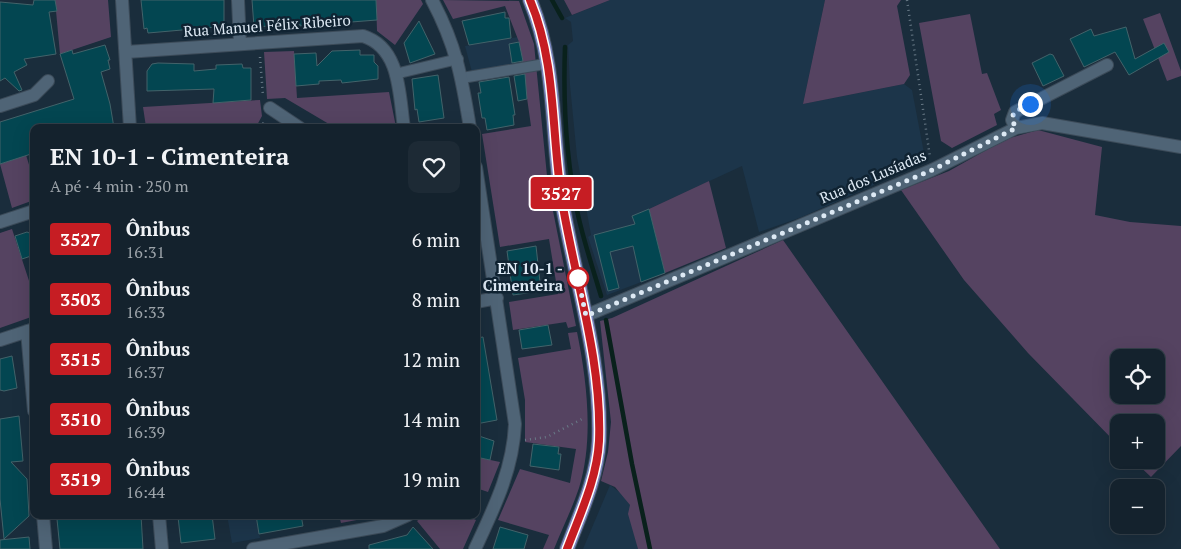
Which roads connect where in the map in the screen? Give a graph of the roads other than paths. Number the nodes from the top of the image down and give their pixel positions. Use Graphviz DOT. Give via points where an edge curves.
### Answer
graph roads {
  1 [pos="122,0"];
  2 [pos="238,0"];
  3 [pos="432,0"];
  4 [pos="530,0"];
  5 [pos="240,44"];
  6 [pos="126,52"];
  7 [pos="458,59"];
  8 [pos="539,65"];
  9 [pos="1107,65"];
  10 [pos="396,74"];
  11 [pos="462,78"];
  12 [pos="48,81"];
  13 [pos="0,106"];
  14 [pos="270,108"];
  15 [pos="130,124"];
  16 [pos="294,124"];
  17 [pos="403,124"];
  18 [pos="469,124"];
  19 [pos="1016,128"];
  20 [pos="1181,147"];
  21 [pos="480,192"];
  22 [pos="30,212"];
  23 [pos="0,222"];
  24 [pos="497,298"];
  25 [pos="480,301"];
  26 [pos="586,316"];
  27 [pos="30,330"];
  28 [pos="0,340"];
  29 [pos="43,519"];
  30 [pos="159,519"];
  31 [pos="399,519"];
  32 [pos="46,549"];
  33 [pos="162,549"];
  34 [pos="253,549"];
  35 [pos="475,549"];
  36 [pos="566,549"];
  1 -- 6 [label="street"];
  2 -- 5 [label="street"];
  3 -- 7 [label="street"];
  4 -- 26 [label="main road" via="545,46 562,201"];
  5 -- 6 [label="street, Rua Manuel Félix Ribeiro"];
  5 -- 10 [label="street, Rua Manuel Félix Ribeiro" via="363,36 373,39 388,52"];
  6 -- 15 [label="street"];
  7 -- 10 [label="street"];
  7 -- 11 [label="street"];
  8 -- 11 [label="street"];
  9 -- 19 [label="street" via="1015,112 1012,120"];
  10 -- 17 [label="street, Rua Manuel Félix Ribeiro"];
  11 -- 18 [label="street"];
  12 -- 13 [label="street" via="34,94"];
  14 -- 16 [label="street"];
  19 -- 20 [label="street, Rua dos Lusíadas" via="1042,123"];
  19 -- 26 [label="street, Rua dos Lusíadas" via="932,170"];
  21 -- 24 [label="street"];
  22 -- 23 [label="street"];
  24 -- 25 [label="street"];
  24 -- 35 [label="street" via="514,401 514,442 505,480"];
  26 -- 36 [label="main road" via="596,386 599,442 592,482"];
  27 -- 28 [label="street"];
  29 -- 32 [label="street"];
  30 -- 33 [label="street"];
  31 -- 34 [label="street" via="382,526"];
}
